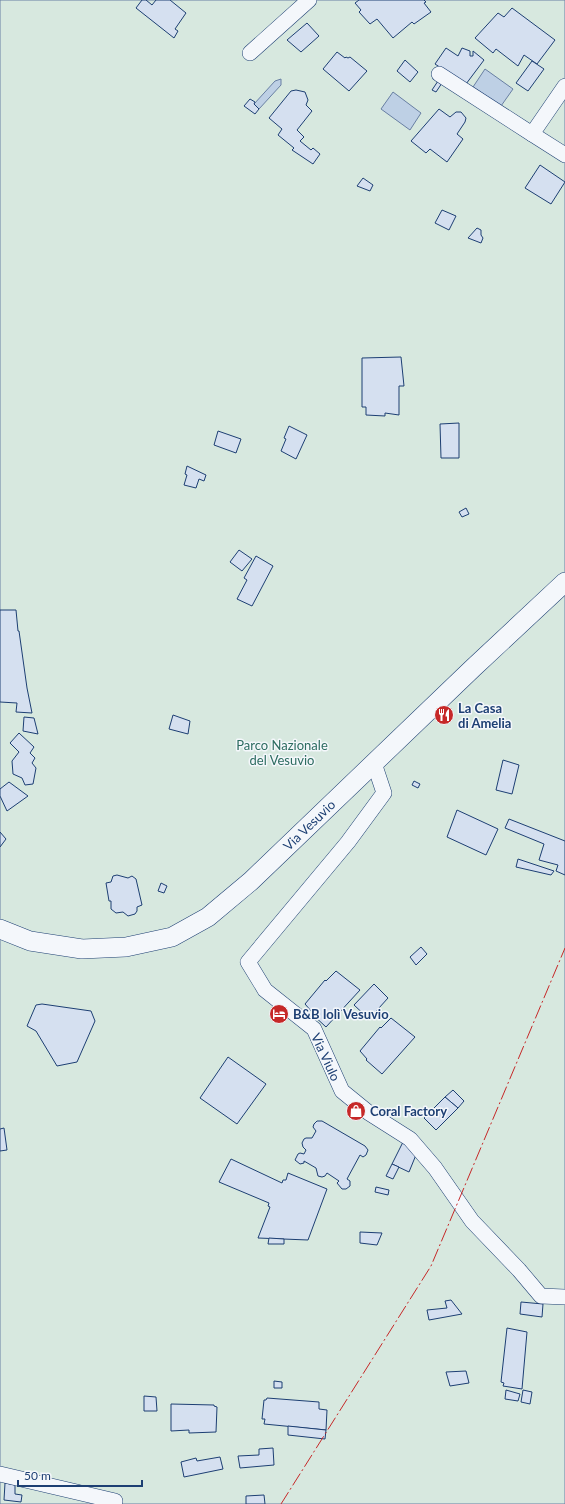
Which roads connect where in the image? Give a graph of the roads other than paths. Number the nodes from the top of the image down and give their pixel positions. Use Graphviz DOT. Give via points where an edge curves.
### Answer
graph roads {
  1 [pos="309,0"];
  2 [pos="250,54"];
  3 [pos="439,74"];
  4 [pos="565,86"];
  5 [pos="532,134"];
  6 [pos="565,155"];
  7 [pos="565,582"];
  8 [pos="374,763"];
  9 [pos="0,928"];
  10 [pos="565,1297"];
  11 [pos="0,1474"];
  12 [pos="115,1501"];
  1 -- 2 [label="street"];
  3 -- 5 [label="street"];
  4 -- 5 [label="street"];
  5 -- 6 [label="street"];
  7 -- 8 [label="street, Via Vesuvio"];
  8 -- 9 [label="street, Via Vesuvio" via="251,881 208,917 172,937 126,947 82,949 30,941"];
  8 -- 10 [label="street, Via Viulo" via="384,793 348,842 248,962 265,990 314,1029 342,1090 369,1113 410,1139 435,1168 472,1221 541,1296"];
  11 -- 12 [label="street"];
}
